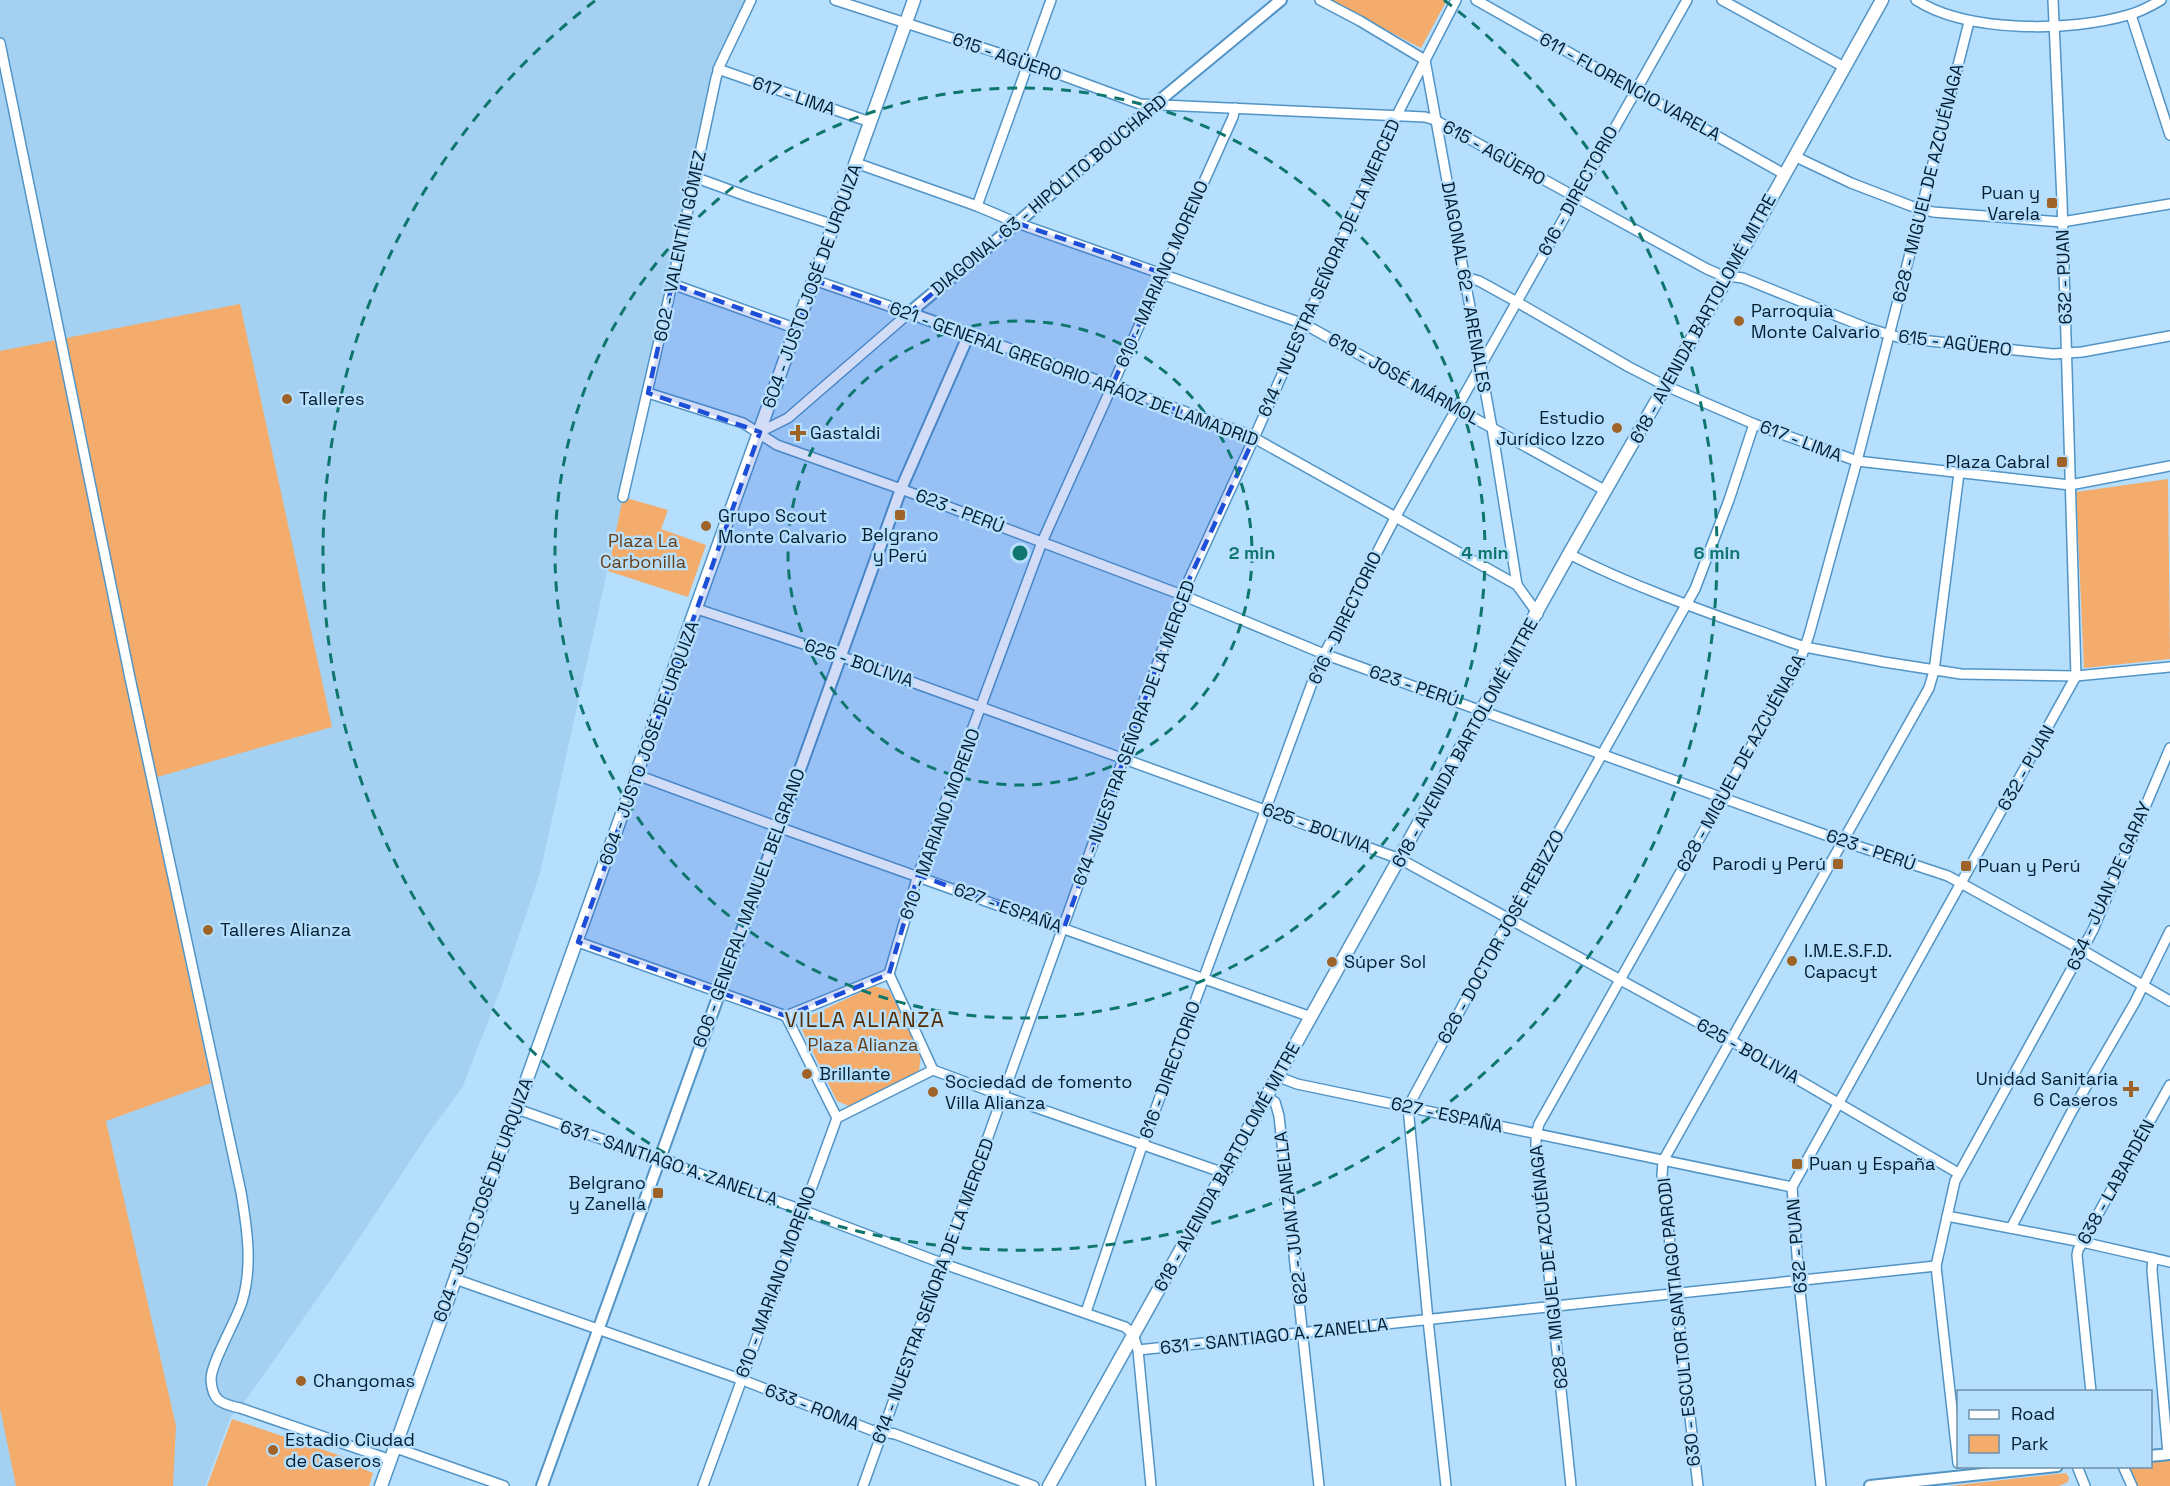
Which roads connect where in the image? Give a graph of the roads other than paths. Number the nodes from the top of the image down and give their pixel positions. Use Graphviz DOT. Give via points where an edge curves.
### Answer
graph roads {
  1 [pos="751,0"];
  2 [pos="835,0"];
  3 [pos="914,0"];
  4 [pos="1051,0"];
  5 [pos="1281,0"];
  6 [pos="1320,0"];
  7 [pos="1456,0"];
  8 [pos="1476,0"];
  9 [pos="1687,0"];
  10 [pos="1722,0"];
  11 [pos="1882,0"];
  12 [pos="1916,0"];
  13 [pos="2053,0"];
  14 [pos="2161,0"];
  15 [pos="2130,15"];
  16 [pos="906,22"];
  17 [pos="1969,22"];
  18 [pos="2054,25"];
  19 [pos="0,43"];
  20 [pos="1425,60"];
  21 [pos="1029,63"];
  22 [pos="1844,67"];
  23 [pos="718,69"];
  24 [pos="1636,89"];
  25 [pos="1153,106"];
  26 [pos="1234,108"];
  27 [pos="1397,115"];
  28 [pos="1435,120"];
  29 [pos="870,122"];
  30 [pos="2170,135"];
  31 [pos="1794,156"];
  32 [pos="856,163"];
  33 [pos="1784,174"];
  34 [pos="694,177"];
  35 [pos="1575,197"];
  36 [pos="2170,204"];
  37 [pos="977,206"];
  38 [pos="1921,210"];
  39 [pos="2062,222"];
  40 [pos="1017,223"];
  41 [pos="834,225"];
  42 [pos="1162,273"];
  43 [pos="1728,276"];
  44 [pos="1465,277"];
  45 [pos="814,280"];
  46 [pos="672,284"];
  47 [pos="1517,302"];
  48 [pos="909,312"];
  49 [pos="1304,324"];
  50 [pos="797,329"];
  51 [pos="969,334"];
  52 [pos="1888,335"];
  53 [pos="2170,336"];
  54 [pos="2066,354"];
  55 [pos="1480,366"];
  56 [pos="1112,386"];
  57 [pos="1666,386"];
  58 [pos="648,393"];
  59 [pos="1457,406"];
  60 [pos="1754,424"];
  61 [pos="1492,428"];
  62 [pos="760,432"];
  63 [pos="1254,438"];
  64 [pos="1857,461"];
  65 [pos="2170,466"];
  66 [pos="1959,473"];
  67 [pos="2070,484"];
  68 [pos="901,489"];
  69 [pos="1606,491"];
  70 [pos="624,497"];
  71 [pos="1396,516"];
  72 [pos="1042,542"];
  73 [pos="1569,554"];
  74 [pos="1517,585"];
  75 [pos="1182,595"];
  76 [pos="1687,605"];
  77 [pos="697,609"];
  78 [pos="1538,614"];
  79 [pos="1805,647"];
  80 [pos="1324,654"];
  81 [pos="840,656"];
  82 [pos="2170,667"];
  83 [pos="1934,671"];
  84 [pos="2076,676"];
  85 [pos="982,707"];
  86 [pos="1483,711"];
  87 [pos="2170,748"];
  88 [pos="1602,754"];
  89 [pos="1124,758"];
  90 [pos="637,775"];
  91 [pos="1723,798"];
  92 [pos="1267,810"];
  93 [pos="778,827"];
  94 [pos="1842,841"];
  95 [pos="1400,859"];
  96 [pos="918,875"];
  97 [pos="1961,882"];
  98 [pos="1510,918"];
  99 [pos="1064,928"];
  100 [pos="2170,931"];
  101 [pos="578,942"];
  102 [pos="2082,950"];
  103 [pos="889,974"];
  104 [pos="1203,978"];
  105 [pos="1620,980"];
  106 [pos="2144,986"];
  107 [pos="719,992"];
  108 [pos="2170,1001"];
  109 [pos="786,1016"];
  110 [pos="1311,1017"];
  111 [pos="1730,1040"];
  112 [pos="933,1070"];
  113 [pos="1279,1077"];
  114 [pos="2170,1085"];
  115 [pos="1004,1096"];
  116 [pos="1267,1097"];
  117 [pos="1839,1102"];
  118 [pos="1408,1107"];
  119 [pos="517,1109"];
  120 [pos="837,1118"];
  121 [pos="1536,1135"];
  122 [pos="1142,1146"];
  123 [pos="659,1160"];
  124 [pos="1663,1161"];
  125 [pos="1224,1173"];
  126 [pos="1958,1173"];
  127 [pos="1792,1187"];
  128 [pos="802,1210"];
  129 [pos="1947,1216"];
  130 [pos="2011,1228"];
  131 [pos="2082,1242"];
  132 [pos="2153,1258"];
  133 [pos="2170,1262"];
  134 [pos="944,1264"];
  135 [pos="1936,1266"];
  136 [pos="454,1279"];
  137 [pos="1799,1282"];
  138 [pos="1676,1295"];
  139 [pos="1553,1307"];
  140 [pos="1086,1312"];
  141 [pos="1428,1320"];
  142 [pos="598,1329"];
  143 [pos="1304,1332"];
  144 [pos="1133,1334"];
  145 [pos="1138,1350"];
  146 [pos="740,1379"];
  147 [pos="2091,1390"];
  148 [pos="883,1432"];
  149 [pos="1957,1450"];
  150 [pos="393,1454"];
  151 [pos="2169,1454"];
  152 [pos="2152,1456"];
  153 [pos="1959,1468"];
  154 [pos="2077,1468"];
  155 [pos="2123,1468"];
  156 [pos="1939,1482"];
  157 [pos="2084,1484"];
  158 [pos="1886,1485"];
  159 [pos="381,1486"];
  160 [pos="504,1486"];
  161 [pos="542,1486"];
  162 [pos="703,1486"];
  163 [pos="863,1486"];
  164 [pos="1034,1486"];
  165 [pos="1049,1486"];
  166 [pos="1151,1486"];
  167 [pos="1319,1486"];
  168 [pos="1446,1486"];
  169 [pos="1571,1486"];
  170 [pos="1698,1486"];
  171 [pos="1821,1486"];
  172 [pos="1870,1486"];
  173 [pos="2072,1486"];
  174 [pos="2132,1486"];
  1 -- 23 [label="street, 602 - VALENTÍN GÓMEZ"];
  2 -- 16 [label="street, 615 - AGÜERO"];
  3 -- 16 [label="main road, 604 - JUSTO JOSÉ DE URQUIZA"];
  4 -- 21 [label="street"];
  5 -- 25 [label="street, DIAGONAL 63 - HIPÓLITO BOUCHARD"];
  6 -- 20 [label="street"];
  7 -- 20 [label="street, 614 - NUESTRA SEÑORA DE LA MERCED"];
  8 -- 24 [label="street, 611 - FLORENCIO VARELA"];
  9 -- 24 [label="street, 616 - DIRECTORIO"];
  10 -- 22 [label="street"];
  11 -- 22 [label="main road, 618 - AVENIDA BARTOLOMÉ MITRE"];
  12 -- 17 [label="street"];
  13 -- 18 [label="street, 632 - PUAN"];
  14 -- 15 [label="street"];
  15 -- 18 [label="street"];
  15 -- 30 [label="street"];
  16 -- 21 [label="street, 615 - AGÜERO"];
  16 -- 29 [label="main road, 604 - JUSTO JOSÉ DE URQUIZA"];
  17 -- 18 [label="street"];
  17 -- 38 [label="street, 628 - MIGUEL DE AZCUÉNAGA"];
  18 -- 39 [label="street, 632 - PUAN"];
  19 -- 150 [label="street" via="130,678 241,1192 249,1267 242,1303 214,1366 211,1380 215,1397 223,1404"];
  20 -- 27 [label="street, 614 - NUESTRA SEÑORA DE LA MERCED"];
  20 -- 28 [label="street, DIAGONAL 62 - ARENALES"];
  21 -- 25 [label="street, 615 - AGÜERO"];
  21 -- 37 [label="street"];
  22 -- 31 [label="main road, 618 - AVENIDA BARTOLOMÉ MITRE"];
  23 -- 29 [label="street, 617 - LIMA"];
  23 -- 34 [label="street, 602 - VALENTÍN GÓMEZ"];
  24 -- 33 [label="street, 611 - FLORENCIO VARELA"];
  24 -- 35 [label="street, 616 - DIRECTORIO"];
  25 -- 26 [label="street, 615 - AGÜERO"];
  25 -- 40 [label="street, DIAGONAL 63 - HIPÓLITO BOUCHARD"];
  26 -- 27 [label="street, 615 - AGÜERO"];
  26 -- 42 [label="street, 610 - MARIANO MORENO"];
  27 -- 28 [label="street, 615 - AGÜERO"];
  27 -- 49 [label="street, 614 - NUESTRA SEÑORA DE LA MERCED"];
  28 -- 35 [label="street, 615 - AGÜERO"];
  28 -- 44 [label="street, DIAGONAL 62 - ARENALES"];
  29 -- 32 [label="main road, 604 - JUSTO JOSÉ DE URQUIZA"];
  31 -- 33 [label="main road, 618 - AVENIDA BARTOLOMÉ MITRE"];
  31 -- 38 [label="street"];
  32 -- 37 [label="street, 619 - JOSÉ MÁRMOL"];
  32 -- 41 [label="main road, 604 - JUSTO JOSÉ DE URQUIZA"];
  33 -- 43 [label="main road, 618 - AVENIDA BARTOLOMÉ MITRE"];
  34 -- 41 [label="street"];
  34 -- 46 [label="street, 602 - VALENTÍN GÓMEZ"];
  35 -- 43 [label="street, 615 - AGÜERO" via="1707,269"];
  35 -- 47 [label="street, 616 - DIRECTORIO"];
  36 -- 39 [label="street"];
  37 -- 40 [label="street, 619 - JOSÉ MÁRMOL"];
  38 -- 39 [label="street"];
  38 -- 52 [label="street, 628 - MIGUEL DE AZCUÉNAGA"];
  39 -- 54 [label="street, 632 - PUAN"];
  40 -- 42 [label="street, 619 - JOSÉ MÁRMOL"];
  40 -- 48 [label="street, DIAGONAL 63 - HIPÓLITO BOUCHARD"];
  41 -- 45 [label="main road, 604 - JUSTO JOSÉ DE URQUIZA"];
  42 -- 49 [label="street, 619 - JOSÉ MÁRMOL"];
  42 -- 56 [label="street, 610 - MARIANO MORENO"];
  43 -- 52 [label="street, 615 - AGÜERO" via="1743,278"];
  43 -- 57 [label="main road, 618 - AVENIDA BARTOLOMÉ MITRE"];
  44 -- 47 [label="street, 617 - LIMA"];
  44 -- 55 [label="street, DIAGONAL 62 - ARENALES"];
  45 -- 48 [label="street, 621 - GENERAL GREGORIO ARÁOZ DE LAMADRID"];
  45 -- 50 [label="main road, 604 - JUSTO JOSÉ DE URQUIZA"];
  46 -- 50 [label="street"];
  46 -- 58 [label="street, 602 - VALENTÍN GÓMEZ"];
  47 -- 55 [label="street, 616 - DIRECTORIO"];
  47 -- 57 [label="street, 617 - LIMA"];
  48 -- 51 [label="street, 621 - GENERAL GREGORIO ARÁOZ DE LAMADRID"];
  48 -- 62 [label="street, DIAGONAL 63 - HIPÓLITO BOUCHARD" via="788,418"];
  49 -- 59 [label="street, 619 - JOSÉ MÁRMOL"];
  49 -- 63 [label="street, 614 - NUESTRA SEÑORA DE LA MERCED"];
  50 -- 62 [label="main road, 604 - JUSTO JOSÉ DE URQUIZA"];
  51 -- 56 [label="street, 621 - GENERAL GREGORIO ARÁOZ DE LAMADRID"];
  51 -- 68 [label="street, 606 - GENERAL MANUEL BELGRANO"];
  52 -- 54 [label="street, 615 - AGÜERO"];
  52 -- 64 [label="street, 628 - MIGUEL DE AZCUÉNAGA"];
  53 -- 54 [label="street, 615 - AGÜERO"];
  54 -- 67 [label="street, 632 - PUAN"];
  55 -- 59 [label="street, 616 - DIRECTORIO"];
  55 -- 61 [label="street, DIAGONAL 62 - ARENALES"];
  56 -- 63 [label="street, 621 - GENERAL GREGORIO ARÁOZ DE LAMADRID"];
  56 -- 72 [label="street, 610 - MARIANO MORENO"];
  57 -- 60 [label="street, 617 - LIMA"];
  57 -- 69 [label="main road, 618 - AVENIDA BARTOLOMÉ MITRE"];
  58 -- 62 [label="street, 623 - PERÚ"];
  58 -- 70 [label="street, 602 - VALENTÍN GÓMEZ"];
  59 -- 61 [label="street, 619 - JOSÉ MÁRMOL"];
  59 -- 71 [label="street, 616 - DIRECTORIO"];
  60 -- 64 [label="street, 617 - LIMA"];
  60 -- 76 [label="street, 626 - DOCTOR JOSÉ REBIZZO" via="1701,577"];
  61 -- 69 [label="street, 619 - JOSÉ MÁRMOL"];
  61 -- 74 [label="street, DIAGONAL 62 - ARENALES"];
  62 -- 68 [label="street, 623 - PERÚ" via="777,445"];
  62 -- 77 [label="main road, 604 - JUSTO JOSÉ DE URQUIZA"];
  63 -- 71 [label="street, 621 - GENERAL GREGORIO ARÁOZ DE LAMADRID"];
  63 -- 75 [label="street, 614 - NUESTRA SEÑORA DE LA MERCED"];
  64 -- 66 [label="street, 617 - LIMA"];
  64 -- 79 [label="street, 628 - MIGUEL DE AZCUÉNAGA"];
  65 -- 67 [label="street, 617 - LIMA"];
  66 -- 67 [label="street, 617 - LIMA"];
  66 -- 83 [label="street, 630 - ESCULTOR SANTIAGO PARODI"];
  67 -- 84 [label="street, 632 - PUAN"];
  68 -- 72 [label="street, 623 - PERÚ"];
  68 -- 81 [label="street, 606 - GENERAL MANUEL BELGRANO"];
  69 -- 73 [label="main road, 618 - AVENIDA BARTOLOMÉ MITRE"];
  71 -- 74 [label="street, 621 - GENERAL GREGORIO ARÁOZ DE LAMADRID"];
  71 -- 80 [label="street, 616 - DIRECTORIO"];
  72 -- 75 [label="street, 623 - PERÚ"];
  72 -- 85 [label="street, 610 - MARIANO MORENO"];
  73 -- 76 [label="street"];
  73 -- 78 [label="main road, 618 - AVENIDA BARTOLOMÉ MITRE"];
  74 -- 78 [label="street, 621 - GENERAL GREGORIO ARÁOZ DE LAMADRID"];
  75 -- 80 [label="street, 623 - PERÚ"];
  75 -- 89 [label="street, 614 - NUESTRA SEÑORA DE LA MERCED"];
  76 -- 79 [label="street"];
  76 -- 88 [label="street, 626 - DOCTOR JOSÉ REBIZZO"];
  77 -- 81 [label="street, 625 - BOLIVIA"];
  77 -- 90 [label="main road, 604 - JUSTO JOSÉ DE URQUIZA"];
  78 -- 86 [label="main road, 618 - AVENIDA BARTOLOMÉ MITRE"];
  79 -- 83 [label="street"];
  79 -- 91 [label="street, 628 - MIGUEL DE AZCUÉNAGA"];
  80 -- 86 [label="street, 623 - PERÚ"];
  80 -- 92 [label="street, 616 - DIRECTORIO"];
  81 -- 85 [label="street, 625 - BOLIVIA"];
  81 -- 93 [label="street, 606 - GENERAL MANUEL BELGRANO"];
  82 -- 84 [label="street"];
  83 -- 84 [label="street"];
  83 -- 94 [label="street, 630 - ESCULTOR SANTIAGO PARODI" via="1929,688"];
  84 -- 97 [label="street, 632 - PUAN"];
  85 -- 89 [label="street, 625 - BOLIVIA"];
  85 -- 96 [label="street, 610 - MARIANO MORENO"];
  86 -- 88 [label="street, 623 - PERÚ"];
  86 -- 95 [label="main road, 618 - AVENIDA BARTOLOMÉ MITRE"];
  87 -- 102 [label="street, 634 - JUAN DE GARAY"];
  88 -- 91 [label="street, 623 - PERÚ"];
  88 -- 98 [label="street, 626 - DOCTOR JOSÉ REBIZZO"];
  89 -- 92 [label="street, 625 - BOLIVIA"];
  89 -- 99 [label="street, 614 - NUESTRA SEÑORA DE LA MERCED"];
  90 -- 93 [label="street, 627 - ESPAÑA"];
  90 -- 101 [label="main road, 604 - JUSTO JOSÉ DE URQUIZA"];
  91 -- 94 [label="street, 623 - PERÚ"];
  91 -- 105 [label="street, 628 - MIGUEL DE AZCUÉNAGA"];
  92 -- 95 [label="street, 625 - BOLIVIA"];
  92 -- 104 [label="street, 616 - DIRECTORIO"];
  93 -- 96 [label="street, 627 - ESPAÑA"];
  93 -- 107 [label="street, 606 - GENERAL MANUEL BELGRANO"];
  94 -- 97 [label="street, 623 - PERÚ"];
  94 -- 111 [label="street, 630 - ESCULTOR SANTIAGO PARODI"];
  95 -- 98 [label="street, 625 - BOLIVIA"];
  95 -- 110 [label="main road, 618 - AVENIDA BARTOLOMÉ MITRE"];
  96 -- 99 [label="street, 627 - ESPAÑA"];
  96 -- 103 [label="street, 610 - MARIANO MORENO"];
  97 -- 102 [label="street, 623 - PERÚ"];
  97 -- 117 [label="street, 632 - PUAN"];
  98 -- 105 [label="street, 625 - BOLIVIA"];
  98 -- 118 [label="street, 626 - DOCTOR JOSÉ REBIZZO"];
  99 -- 104 [label="street, 627 - ESPAÑA"];
  99 -- 115 [label="street, 614 - NUESTRA SEÑORA DE LA MERCED"];
  100 -- 106 [label="street"];
  101 -- 107 [label="street"];
  101 -- 119 [label="main road, 604 - JUSTO JOSÉ DE URQUIZA"];
  102 -- 106 [label="street, 623 - PERÚ"];
  102 -- 126 [label="street, 634 - JUAN DE GARAY"];
  103 -- 109 [label="street"];
  103 -- 112 [label="street"];
  104 -- 110 [label="street, 627 - ESPAÑA"];
  104 -- 122 [label="street, 616 - DIRECTORIO"];
  105 -- 111 [label="street, 625 - BOLIVIA"];
  105 -- 121 [label="street, 628 - MIGUEL DE AZCUÉNAGA"];
  106 -- 108 [label="street, 623 - PERÚ"];
  106 -- 130 [label="street"];
  107 -- 109 [label="street"];
  107 -- 123 [label="street, 606 - GENERAL MANUEL BELGRANO"];
  109 -- 120 [label="street"];
  110 -- 113 [label="main road, 618 - AVENIDA BARTOLOMÉ MITRE"];
  111 -- 117 [label="street, 625 - BOLIVIA"];
  111 -- 124 [label="street, 630 - ESCULTOR SANTIAGO PARODI"];
  112 -- 115 [label="street"];
  112 -- 120 [label="street"];
  113 -- 116 [label="main road, 618 - AVENIDA BARTOLOMÉ MITRE"];
  113 -- 118 [label="street, 627 - ESPAÑA"];
  114 -- 131 [label="street, 638 - LABARDÉN"];
  115 -- 122 [label="street"];
  115 -- 134 [label="street, 614 - NUESTRA SEÑORA DE LA MERCED"];
  116 -- 125 [label="main road, 618 - AVENIDA BARTOLOMÉ MITRE"];
  116 -- 143 [label="street, 622 - JUAN ZANELLA" via="1275,1102 1279,1116"];
  117 -- 126 [label="street, 625 - BOLIVIA"];
  117 -- 127 [label="street, 632 - PUAN"];
  118 -- 121 [label="street, 627 - ESPAÑA"];
  118 -- 141 [label="street"];
  119 -- 123 [label="street, 631 - SANTIAGO A. ZANELLA"];
  119 -- 136 [label="main road, 604 - JUSTO JOSÉ DE URQUIZA"];
  120 -- 128 [label="street, 610 - MARIANO MORENO"];
  121 -- 124 [label="street, 627 - ESPAÑA"];
  121 -- 139 [label="street, 628 - MIGUEL DE AZCUÉNAGA"];
  122 -- 125 [label="street"];
  122 -- 140 [label="street, 616 - DIRECTORIO"];
  123 -- 128 [label="street, 631 - SANTIAGO A. ZANELLA"];
  123 -- 142 [label="street, 606 - GENERAL MANUEL BELGRANO"];
  124 -- 127 [label="street, 627 - ESPAÑA"];
  124 -- 138 [label="street, 630 - ESCULTOR SANTIAGO PARODI"];
  125 -- 144 [label="main road, 618 - AVENIDA BARTOLOMÉ MITRE"];
  126 -- 129 [label="street, 634 - JUAN DE GARAY"];
  127 -- 137 [label="street, 632 - PUAN"];
  128 -- 134 [label="street, 631 - SANTIAGO A. ZANELLA"];
  128 -- 146 [label="street, 610 - MARIANO MORENO"];
  129 -- 130 [label="street"];
  129 -- 135 [label="street, 634 - JUAN DE GARAY"];
  130 -- 131 [label="street"];
  131 -- 132 [label="street"];
  131 -- 147 [label="street, 638 - LABARDÉN" via="2077,1255"];
  132 -- 133 [label="street"];
  132 -- 151 [label="street"];
  134 -- 140 [label="street, 631 - SANTIAGO A. ZANELLA"];
  134 -- 148 [label="street, 614 - NUESTRA SEÑORA DE LA MERCED"];
  135 -- 137 [label="street, 631 - SANTIAGO A. ZANELLA"];
  135 -- 149 [label="street, 634 - JUAN DE GARAY"];
  136 -- 142 [label="street, 633 - ROMA"];
  136 -- 150 [label="main road, 604 - JUSTO JOSÉ DE URQUIZA"];
  137 -- 138 [label="street, 631 - SANTIAGO A. ZANELLA"];
  137 -- 171 [label="street, 632 - PUAN"];
  138 -- 139 [label="street, 631 - SANTIAGO A. ZANELLA"];
  138 -- 170 [label="street, 630 - ESCULTOR SANTIAGO PARODI"];
  139 -- 141 [label="street, 631 - SANTIAGO A. ZANELLA"];
  139 -- 169 [label="street, 628 - MIGUEL DE AZCUÉNAGA"];
  140 -- 144 [label="street, 631 - SANTIAGO A. ZANELLA"];
  141 -- 143 [label="street, 631 - SANTIAGO A. ZANELLA"];
  141 -- 168 [label="street"];
  142 -- 146 [label="street, 633 - ROMA"];
  142 -- 161 [label="street, 606 - GENERAL MANUEL BELGRANO"];
  143 -- 145 [label="street, 631 - SANTIAGO A. ZANELLA"];
  143 -- 167 [label="street, 622 - JUAN ZANELLA"];
  144 -- 145 [label="street, 631 - SANTIAGO A. ZANELLA"];
  144 -- 165 [label="main road, 618 - AVENIDA BARTOLOMÉ MITRE"];
  145 -- 166 [label="street"];
  146 -- 148 [label="street, 633 - ROMA"];
  146 -- 162 [label="street, 610 - MARIANO MORENO"];
  148 -- 163 [label="street, 614 - NUESTRA SEÑORA DE LA MERCED"];
  148 -- 164 [label="street, 633 - ROMA"];
  150 -- 159 [label="main road, 604 - JUSTO JOSÉ DE URQUIZA"];
  150 -- 160 [label="street"];
  151 -- 152 [label="street"];
  153 -- 156 [label="street"];
  154 -- 157 [label="street"];
  155 -- 174 [label="street"];
  156 -- 158 [label="street"];
  157 -- 173 [label="street"];
  158 -- 172 [label="street"];
}
